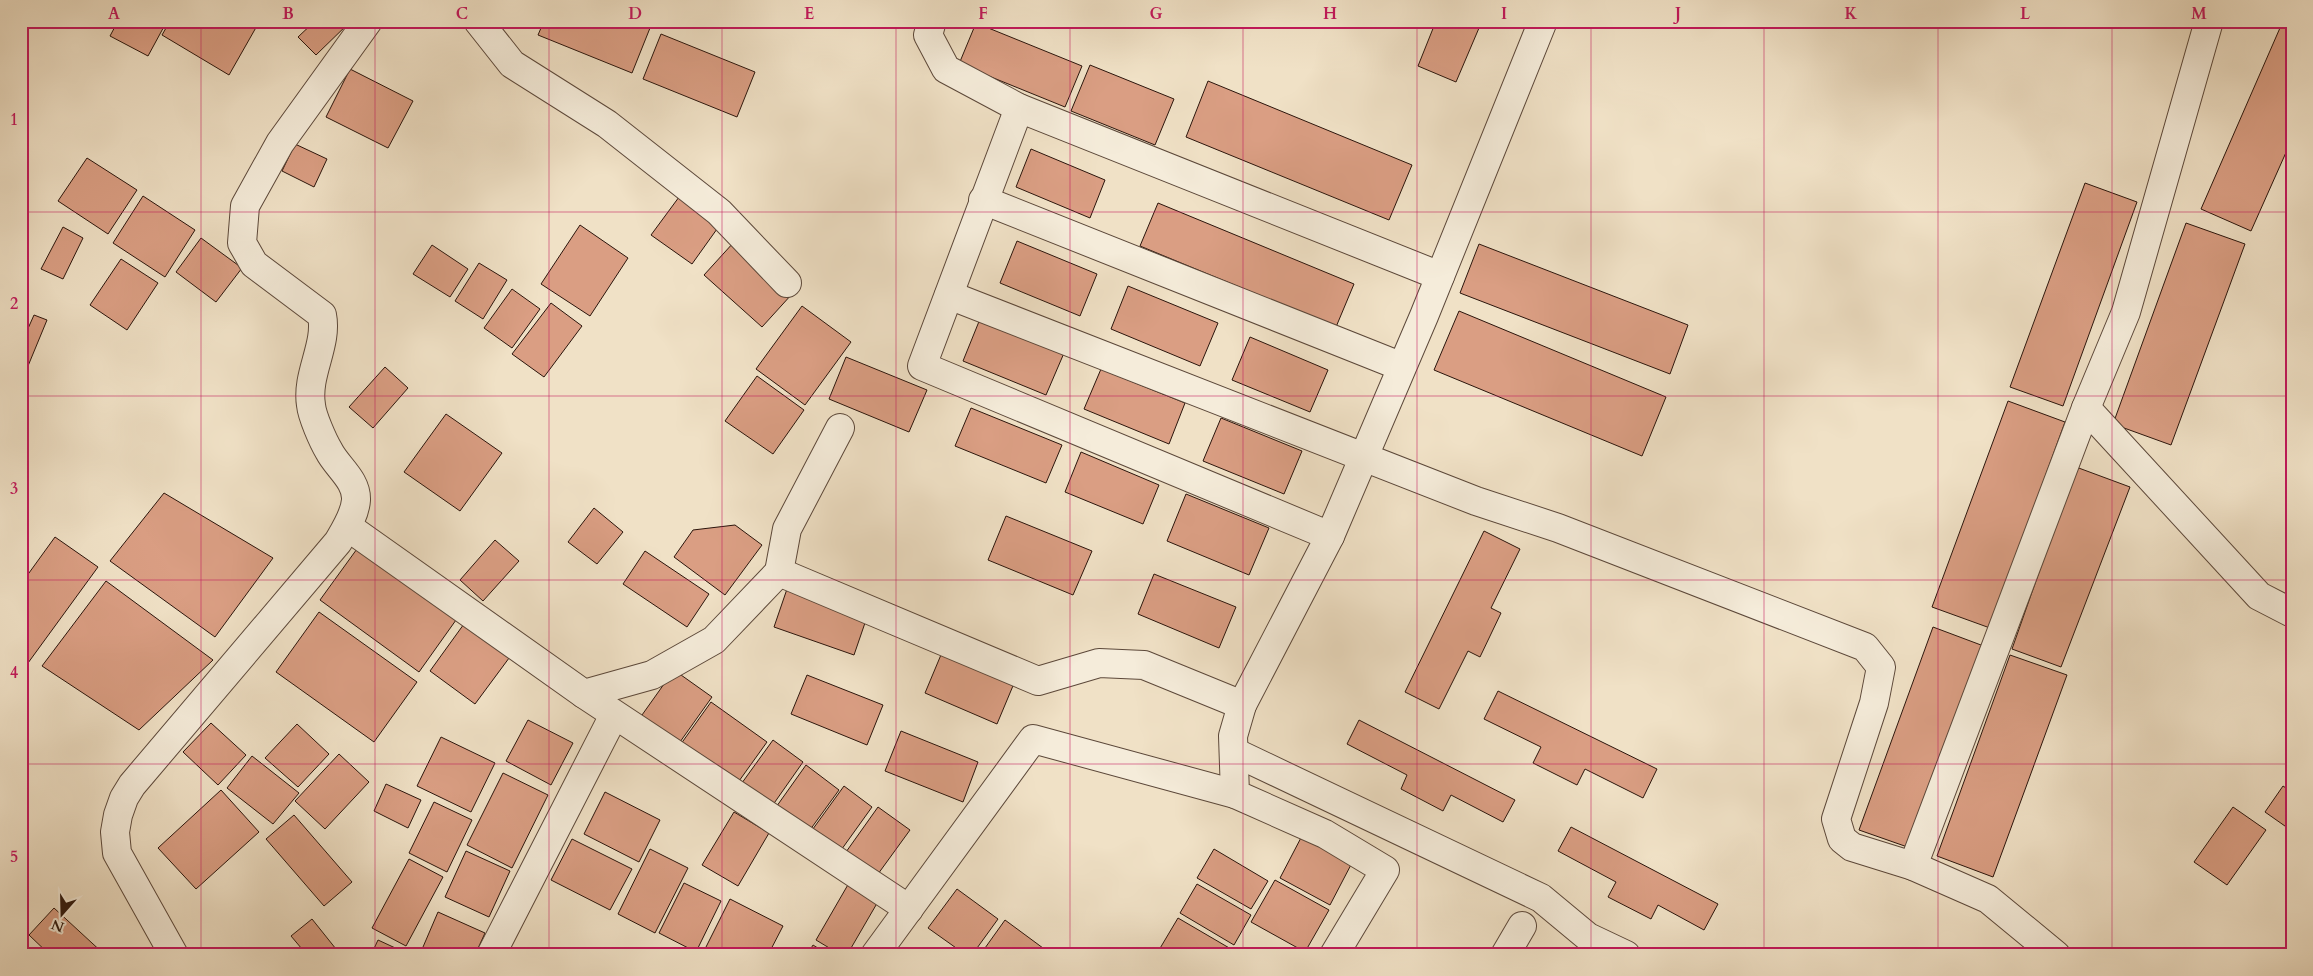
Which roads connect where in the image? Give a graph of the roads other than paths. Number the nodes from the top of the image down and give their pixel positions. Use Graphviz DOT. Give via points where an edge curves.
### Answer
graph roads {
  1 [pos="368,21"];
  2 [pos="478,21"];
  3 [pos="932,21"];
  4 [pos="1542,21"];
  5 [pos="2209,21"];
  6 [pos="1019,108"];
  7 [pos="983,200"];
  8 [pos="1440,276"];
  9 [pos="787,283"];
  10 [pos="949,295"];
  11 [pos="1400,366"];
  12 [pos="2086,408"];
  13 [pos="840,428"];
  14 [pos="1364,456"];
  15 [pos="348,527"];
  16 [pos="1330,536"];
  17 [pos="779,572"];
  18 [pos="2292,613"];
  19 [pos="584,694"];
  20 [pos="1242,705"];
  21 [pos="614,715"];
  22 [pos="1234,752"];
  23 [pos="1235,794"];
  24 [pos="1913,866"];
  25 [pos="909,909"];
  26 [pos="1522,926"];
  27 [pos="174,955"];
  28 [pos="491,955"];
  29 [pos="875,955"];
  30 [pos="1334,955"];
  31 [pos="1505,955"];
  32 [pos="1626,955"];
  33 [pos="2056,955"];
  1 -- 15 [label="street" via="280,143 245,206 242,243 254,264 322,315 325,329 312,381 311,405 328,452 353,483 356,500"];
  2 -- 9 [label="street" via="512,64 607,124 704,200"];
  3 -- 6 [label="street" via="928,35 946,69"];
  4 -- 8 [label="street"];
  5 -- 12 [label="street" via="2126,312"];
  6 -- 7 [label="street"];
  6 -- 8 [label="street"];
  7 -- 10 [label="street"];
  7 -- 11 [label="street"];
  8 -- 11 [label="street"];
  10 -- 14 [label="street"];
  10 -- 16 [label="street" via="922,366"];
  11 -- 14 [label="street"];
  12 -- 18 [label="street" via="2260,596"];
  12 -- 24 [label="street"];
  13 -- 17 [label="street" via="787,529"];
  14 -- 16 [label="street"];
  14 -- 24 [label="street" via="1865,647 1880,667 1879,676 1874,702 1836,819 1842,839 1852,847"];
  15 -- 19 [label="street"];
  15 -- 27 [label="street" via="132,784 124,798 115,832 117,853"];
  16 -- 20 [label="street"];
  17 -- 19 [label="street" via="714,640 652,675"];
  17 -- 20 [label="street" via="1038,682 1099,663 1144,665"];
  19 -- 21 [label="street"];
  20 -- 22 [label="street" via="1233,736"];
  21 -- 25 [label="street"];
  21 -- 28 [label="street"];
  22 -- 23 [label="street"];
  22 -- 32 [label="street" via="1541,898 1588,937"];
  23 -- 25 [label="street" via="1033,739"];
  23 -- 30 [label="street" via="1325,834 1385,870"];
  24 -- 33 [label="street" via="1988,899"];
  25 -- 29 [label="street"];
  26 -- 31 [label="street"];
}
